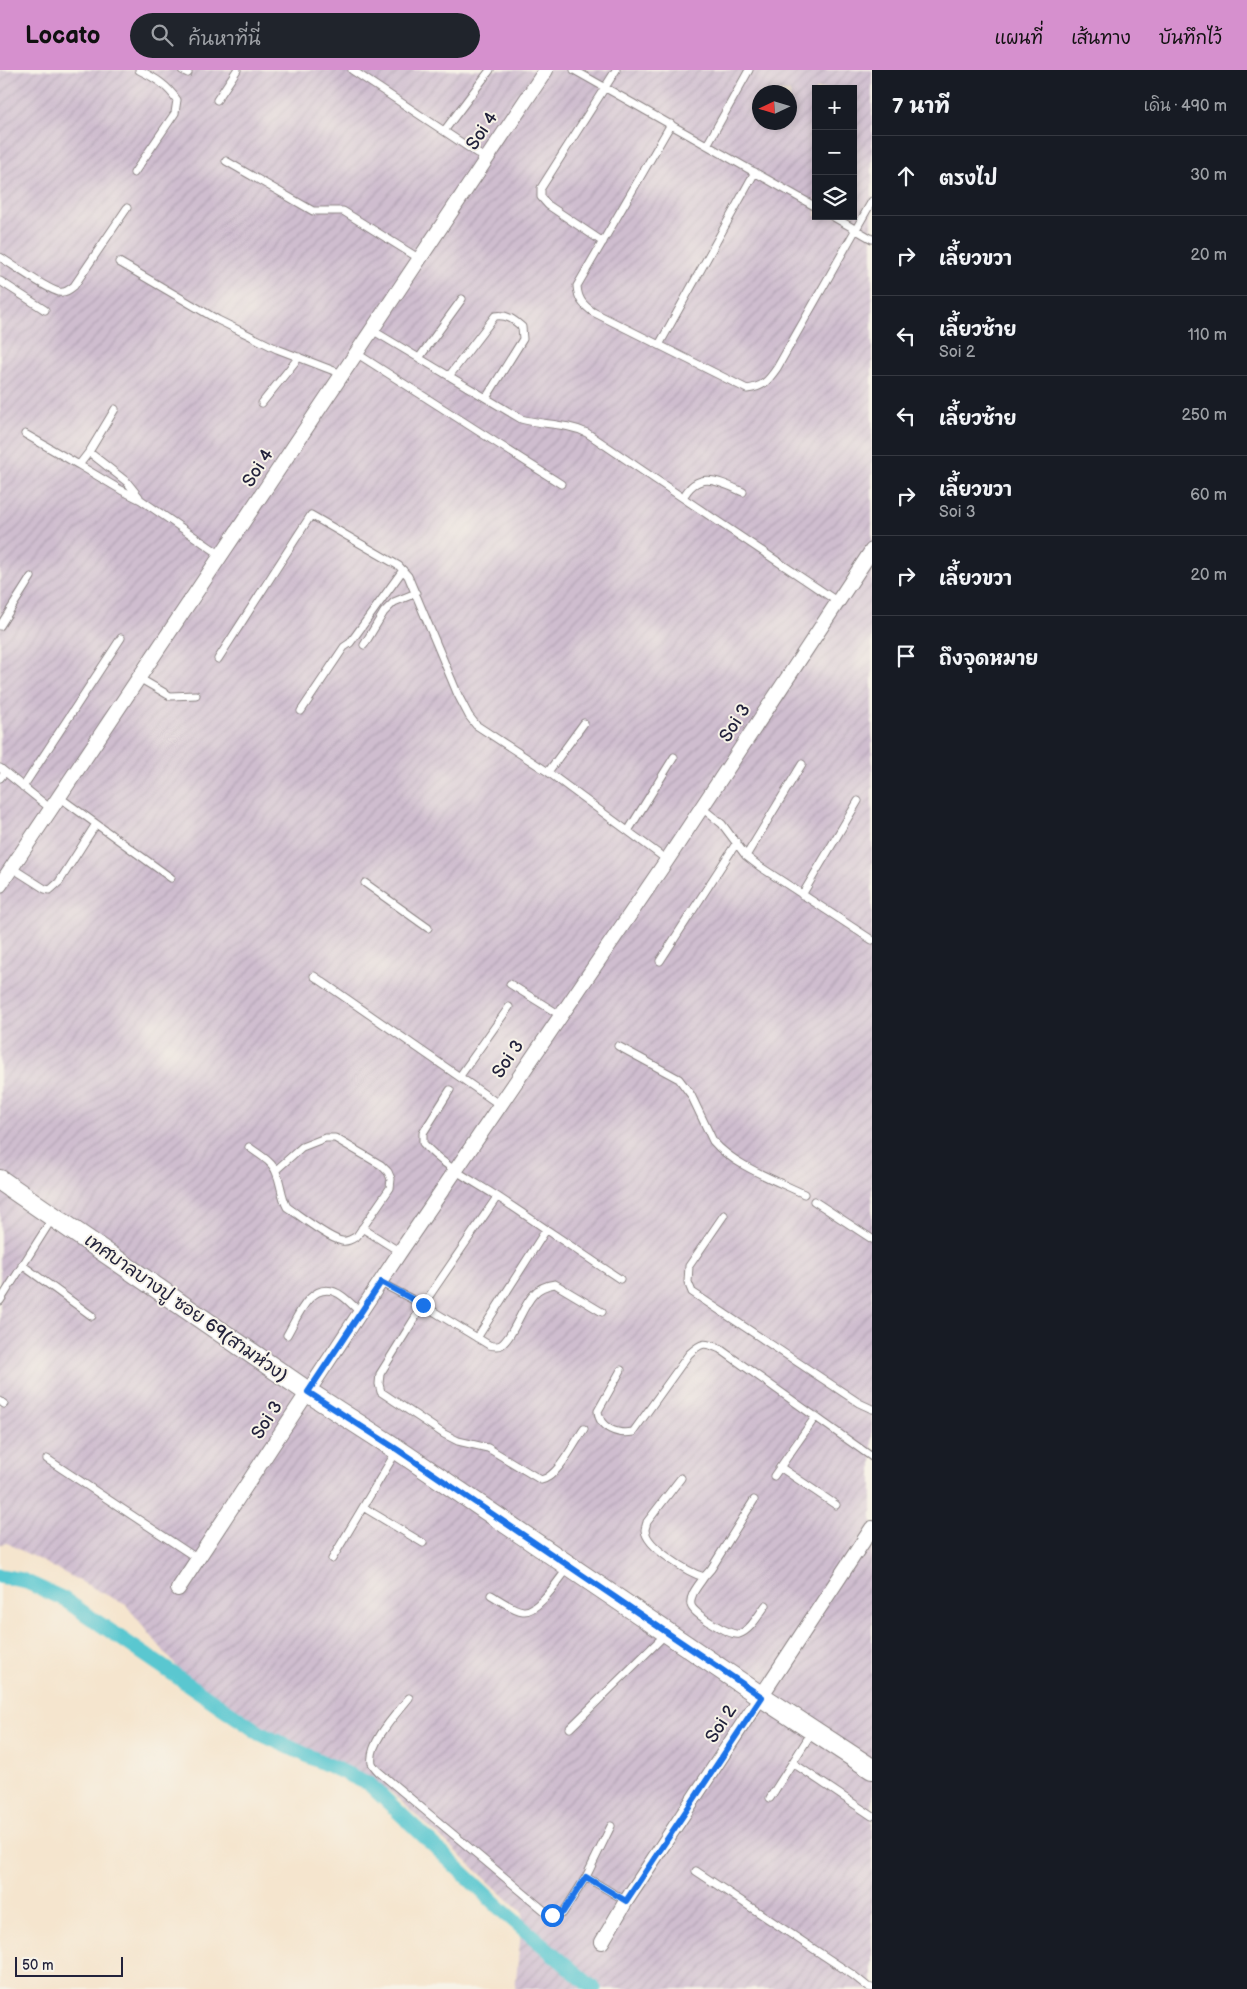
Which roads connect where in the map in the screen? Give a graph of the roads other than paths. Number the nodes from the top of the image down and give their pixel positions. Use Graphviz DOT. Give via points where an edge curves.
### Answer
graph roads {
  1 [pos="139,70"];
  2 [pos="237,70"];
  3 [pos="352,70"];
  4 [pos="490,70"];
  5 [pos="546,70"];
  6 [pos="574,70"];
  7 [pos="616,70"];
  8 [pos="749,70"];
  9 [pos="606,88"];
  10 [pos="217,100"];
  11 [pos="671,124"];
  12 [pos="444,132"];
  13 [pos="707,145"];
  14 [pos="486,159"];
  15 [pos="226,161"];
  16 [pos="755,172"];
  17 [pos="134,174"];
  18 [pos="872,201"];
  19 [pos="812,205"];
  20 [pos="127,208"];
  21 [pos="839,220"];
  22 [pos="856,230"];
  23 [pos="872,239"];
  24 [pos="604,242"];
  25 [pos="0,257"];
  26 [pos="420,258"];
  27 [pos="119,262"];
  28 [pos="0,281"];
  29 [pos="462,300"];
  30 [pos="45,310"];
  31 [pos="372,330"];
  32 [pos="659,345"];
  33 [pos="356,353"];
  34 [pos="299,358"];
  35 [pos="419,358"];
  36 [pos="342,374"];
  37 [pos="449,376"];
  38 [pos="486,398"];
  39 [pos="262,403"];
  40 [pos="115,409"];
  41 [pos="25,434"];
  42 [pos="89,452"];
  43 [pos="79,465"];
  44 [pos="561,484"];
  45 [pos="743,492"];
  46 [pos="683,498"];
  47 [pos="141,500"];
  48 [pos="872,550"];
  49 [pos="222,556"];
  50 [pos="403,570"];
  51 [pos="31,577"];
  52 [pos="416,593"];
  53 [pos="838,602"];
  54 [pos="0,626"];
  55 [pos="121,638"];
  56 [pos="364,645"];
  57 [pos="218,659"];
  58 [pos="139,678"];
  59 [pos="196,695"];
  60 [pos="301,711"];
  61 [pos="584,723"];
  62 [pos="674,757"];
  63 [pos="802,764"];
  64 [pos="548,772"];
  65 [pos="2,773"];
  66 [pos="22,787"];
  67 [pos="858,801"];
  68 [pos="55,803"];
  69 [pos="702,808"];
  70 [pos="96,824"];
  71 [pos="628,831"];
  72 [pos="737,842"];
  73 [pos="746,856"];
  74 [pos="667,860"];
  75 [pos="12,868"];
  76 [pos="171,878"];
  77 [pos="365,883"];
  78 [pos="0,885"];
  79 [pos="802,895"];
  80 [pos="428,928"];
  81 [pos="872,940"];
  82 [pos="660,960"];
  83 [pos="314,976"];
  84 [pos="510,984"];
  85 [pos="509,1007"];
  86 [pos="560,1015"];
  87 [pos="618,1046"];
  88 [pos="460,1076"];
  89 [pos="450,1090"];
  90 [pos="500,1105"];
  91 [pos="249,1147"];
  92 [pos="276,1170"];
  93 [pos="455,1171"];
  94 [pos="0,1180"];
  95 [pos="804,1194"];
  96 [pos="497,1197"];
  97 [pos="814,1201"];
  98 [pos="724,1215"];
  99 [pos="53,1216"];
  100 [pos="362,1228"];
  101 [pos="546,1230"];
  102 [pos="872,1238"];
  103 [pos="400,1252"];
  104 [pos="22,1265"];
  105 [pos="620,1279"];
  106 [pos="381,1282"];
  107 [pos="0,1301"];
  108 [pos="423,1305"];
  109 [pos="360,1312"];
  110 [pos="602,1312"];
  111 [pos="92,1316"];
  112 [pos="287,1335"];
  113 [pos="477,1338"];
  114 [pos="621,1370"];
  115 [pos="308,1392"];
  116 [pos="872,1409"];
  117 [pos="816,1416"];
  118 [pos="584,1429"];
  119 [pos="398,1450"];
  120 [pos="872,1457"];
  121 [pos="47,1458"];
  122 [pos="780,1467"];
  123 [pos="774,1476"];
  124 [pos="681,1478"];
  125 [pos="754,1500"];
  126 [pos="836,1505"];
  127 [pos="363,1507"];
  128 [pos="872,1528"];
  129 [pos="423,1543"];
  130 [pos="198,1559"];
  131 [pos="332,1559"];
  132 [pos="569,1566"];
  133 [pos="704,1577"];
  134 [pos="178,1589"];
  135 [pos="491,1596"];
  136 [pos="766,1605"];
  137 [pos="668,1632"];
  138 [pos="762,1697"];
  139 [pos="409,1698"];
  140 [pos="570,1728"];
  141 [pos="813,1729"];
  142 [pos="793,1762"];
  143 [pos="872,1769"];
  144 [pos="770,1798"];
  145 [pos="872,1816"];
  146 [pos="611,1826"];
  147 [pos="696,1872"];
  148 [pos="586,1877"];
  149 [pos="626,1901"];
  150 [pos="602,1942"];
  151 [pos="872,1988"];
  1 -- 17 [label="lane" via="159,80 177,100 175,113"];
  2 -- 10 [label="lane"];
  3 -- 12 [label="lane"];
  4 -- 12 [label="lane"];
  5 -- 14 [label="street, Soi 4"];
  6 -- 9 [label="lane"];
  7 -- 9 [label="lane"];
  8 -- 13 [label="lane"];
  9 -- 11 [label="lane"];
  9 -- 24 [label="lane" via="541,188 541,197 548,206"];
  11 -- 13 [label="lane"];
  11 -- 24 [label="lane"];
  12 -- 14 [label="lane"];
  13 -- 16 [label="lane"];
  14 -- 26 [label="street, Soi 4"];
  15 -- 26 [label="lane" via="313,211 342,211"];
  16 -- 19 [label="lane"];
  16 -- 32 [label="lane"];
  18 -- 22 [label="lane"];
  20 -- 25 [label="lane" via="74,286 66,292 47,286"];
  21 -- 22 [label="lane"];
  22 -- 23 [label="lane"];
  22 -- 32 [label="lane" via="766,383 757,388 747,388"];
  24 -- 32 [label="lane" via="577,286 578,297 593,312"];
  26 -- 31 [label="street, Soi 4"];
  27 -- 34 [label="lane" via="218,320"];
  28 -- 30 [label="lane"];
  29 -- 35 [label="lane"];
  31 -- 33 [label="street, Soi 4"];
  31 -- 35 [label="lane"];
  33 -- 36 [label="street, Soi 4"];
  33 -- 44 [label="lane"];
  34 -- 36 [label="lane"];
  34 -- 39 [label="lane"];
  35 -- 37 [label="lane"];
  36 -- 49 [label="street, Soi 4"];
  37 -- 38 [label="lane"];
  37 -- 38 [label="lane" via="495,316 503,315 514,320 522,327 523,339"];
  38 -- 46 [label="lane" via="521,419 581,430"];
  40 -- 42 [label="lane"];
  41 -- 43 [label="lane"];
  42 -- 43 [label="lane"];
  42 -- 47 [label="lane" via="127,482"];
  43 -- 47 [label="lane"];
  45 -- 46 [label="lane" via="715,480 702,481 688,487"];
  46 -- 53 [label="lane"];
  47 -- 49 [label="lane"];
  48 -- 53 [label="street, Soi 3"];
  49 -- 58 [label="street, Soi 4"];
  50 -- 52 [label="lane"];
  50 -- 57 [label="lane" via="311,515"];
  50 -- 60 [label="lane" via="344,647"];
  51 -- 54 [label="lane"];
  52 -- 56 [label="lane" via="394,602 384,612"];
  52 -- 64 [label="lane" via="469,716 476,725"];
  53 -- 69 [label="street, Soi 3"];
  55 -- 66 [label="lane"];
  58 -- 59 [label="lane" via="170,696"];
  58 -- 68 [label="street, Soi 4"];
  61 -- 64 [label="lane"];
  62 -- 71 [label="lane"];
  63 -- 73 [label="lane"];
  64 -- 71 [label="lane"];
  65 -- 66 [label="lane"];
  66 -- 68 [label="lane"];
  67 -- 79 [label="lane"];
  68 -- 70 [label="lane"];
  68 -- 75 [label="street, Soi 4"];
  69 -- 72 [label="lane"];
  69 -- 74 [label="street, Soi 3"];
  70 -- 75 [label="lane" via="59,882 50,890"];
  70 -- 76 [label="lane"];
  71 -- 74 [label="lane"];
  72 -- 73 [label="lane"];
  72 -- 82 [label="lane"];
  73 -- 79 [label="lane"];
  74 -- 86 [label="street, Soi 3"];
  75 -- 78 [label="street, Soi 4"];
  77 -- 80 [label="lane"];
  79 -- 81 [label="lane"];
  83 -- 88 [label="lane"];
  84 -- 86 [label="lane"];
  85 -- 88 [label="lane"];
  86 -- 90 [label="street, Soi 3"];
  87 -- 95 [label="lane" via="686,1086 719,1148"];
  88 -- 90 [label="lane"];
  89 -- 93 [label="lane" via="424,1134 423,1144"];
  90 -- 93 [label="street, Soi 3"];
  91 -- 92 [label="lane"];
  92 -- 100 [label="lane" via="287,1207 342,1242 357,1236"];
  92 -- 100 [label="lane" via="302,1147 325,1138 335,1138 381,1165 391,1179 390,1188"];
  93 -- 96 [label="lane"];
  93 -- 103 [label="street, Soi 3"];
  94 -- 99 [label="street, เทศบาลบางปู ซอย 69(สามห่วง)"];
  96 -- 101 [label="lane"];
  96 -- 108 [label="lane"];
  97 -- 102 [label="lane"];
  98 -- 116 [label="lane" via="689,1266 688,1282 692,1292"];
  99 -- 104 [label="lane"];
  99 -- 115 [label="street, เทศบาลบางปู ซอย 69(สามห่วง)"];
  100 -- 103 [label="lane"];
  101 -- 105 [label="lane"];
  101 -- 113 [label="lane"];
  103 -- 106 [label="street, Soi 3"];
  104 -- 107 [label="lane"];
  104 -- 111 [label="lane"];
  106 -- 108 [label="lane"];
  106 -- 109 [label="street, Soi 3"];
  108 -- 113 [label="lane"];
  108 -- 118 [label="lane" via="380,1374 382,1392 444,1434 488,1448 541,1480 548,1479 556,1470"];
  109 -- 112 [label="lane" via="336,1292 318,1291 311,1296"];
  109 -- 115 [label="street, Soi 3"];
  110 -- 113 [label="lane" via="555,1284 547,1285 534,1294 501,1345 489,1345"];
  114 -- 117 [label="lane" via="598,1411 602,1423 617,1433 633,1432 689,1354 707,1343"];
  115 -- 119 [label="street, เทศบาลบางปู ซอย 69(สามห่วง)"];
  115 -- 130 [label="street, Soi 3"];
  117 -- 120 [label="lane"];
  117 -- 122 [label="lane"];
  119 -- 127 [label="lane"];
  119 -- 132 [label="street, เทศบาลบางปู ซอย 69(สามห่วง)"];
  121 -- 130 [label="lane"];
  122 -- 123 [label="lane"];
  122 -- 126 [label="lane"];
  124 -- 133 [label="lane" via="645,1529 654,1545 684,1569"];
  125 -- 133 [label="lane"];
  127 -- 129 [label="lane"];
  127 -- 131 [label="lane"];
  128 -- 138 [label="street, Soi 2"];
  130 -- 134 [label="street, Soi 3"];
  132 -- 135 [label="lane" via="532,1610 523,1611"];
  132 -- 137 [label="street, เทศบาลบางปู ซอย 69(สามห่วง)"];
  133 -- 136 [label="lane" via="692,1596 691,1605 694,1612 726,1632 742,1633"];
  137 -- 138 [label="street, เทศบาลบางปู ซอย 69(สามห่วง)"];
  137 -- 140 [label="lane"];
  138 -- 141 [label="street, เทศบาลบางปู ซอย 69(สามห่วง)"];
  138 -- 149 [label="street, Soi 2"];
  139 -- 148 [label="lane" via="376,1741 372,1764 379,1772 546,1912 552,1915 563,1912"];
  141 -- 142 [label="lane"];
  141 -- 143 [label="street, เทศบาลบางปู ซอย 69(สามห่วง)"];
  142 -- 144 [label="lane"];
  142 -- 145 [label="lane"];
  146 -- 148 [label="lane"];
  147 -- 151 [label="lane"];
  148 -- 149 [label="lane"];
  149 -- 150 [label="street, Soi 2"];
}
